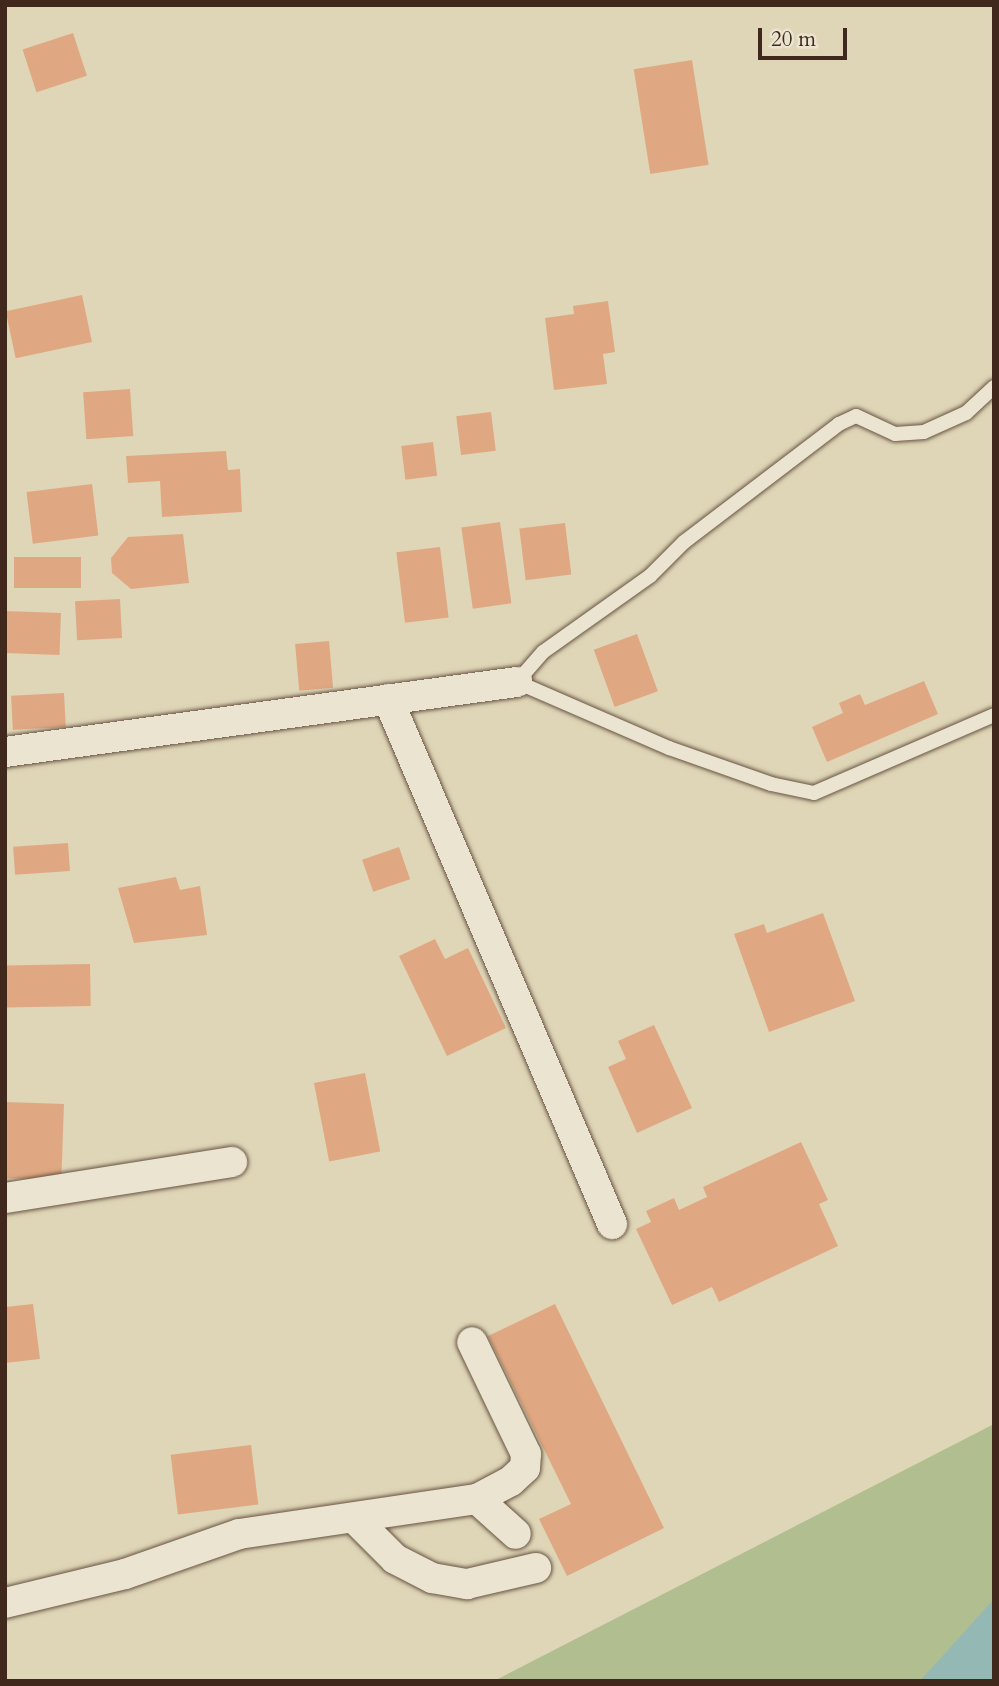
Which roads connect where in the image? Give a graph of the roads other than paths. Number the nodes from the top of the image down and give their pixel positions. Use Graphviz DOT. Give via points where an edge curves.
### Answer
graph roads {
  1 [pos="994,387"];
  2 [pos="517,682"];
  3 [pos="388,699"];
  4 [pos="994,715"];
  5 [pos="5,751"];
  6 [pos="232,1162"];
  7 [pos="5,1198"];
  8 [pos="612,1224"];
  9 [pos="472,1342"];
  10 [pos="477,1499"];
  11 [pos="354,1518"];
  12 [pos="516,1534"];
  13 [pos="537,1568"];
  14 [pos="5,1603"];
  1 -- 2 [label="lane" via="966,413 924,432 895,434 856,416 839,424 684,542 650,576 543,652"];
  2 -- 3 [label="street"];
  2 -- 4 [label="lane" via="669,748 771,784 814,793"];
  3 -- 5 [label="street"];
  3 -- 8 [label="street"];
  6 -- 7 [label="street"];
  9 -- 10 [label="street" via="526,1454 525,1468"];
  10 -- 11 [label="street"];
  10 -- 12 [label="street"];
  11 -- 13 [label="street" via="395,1559 432,1578 467,1584"];
  11 -- 14 [label="street" via="239,1534 125,1574"];
}
